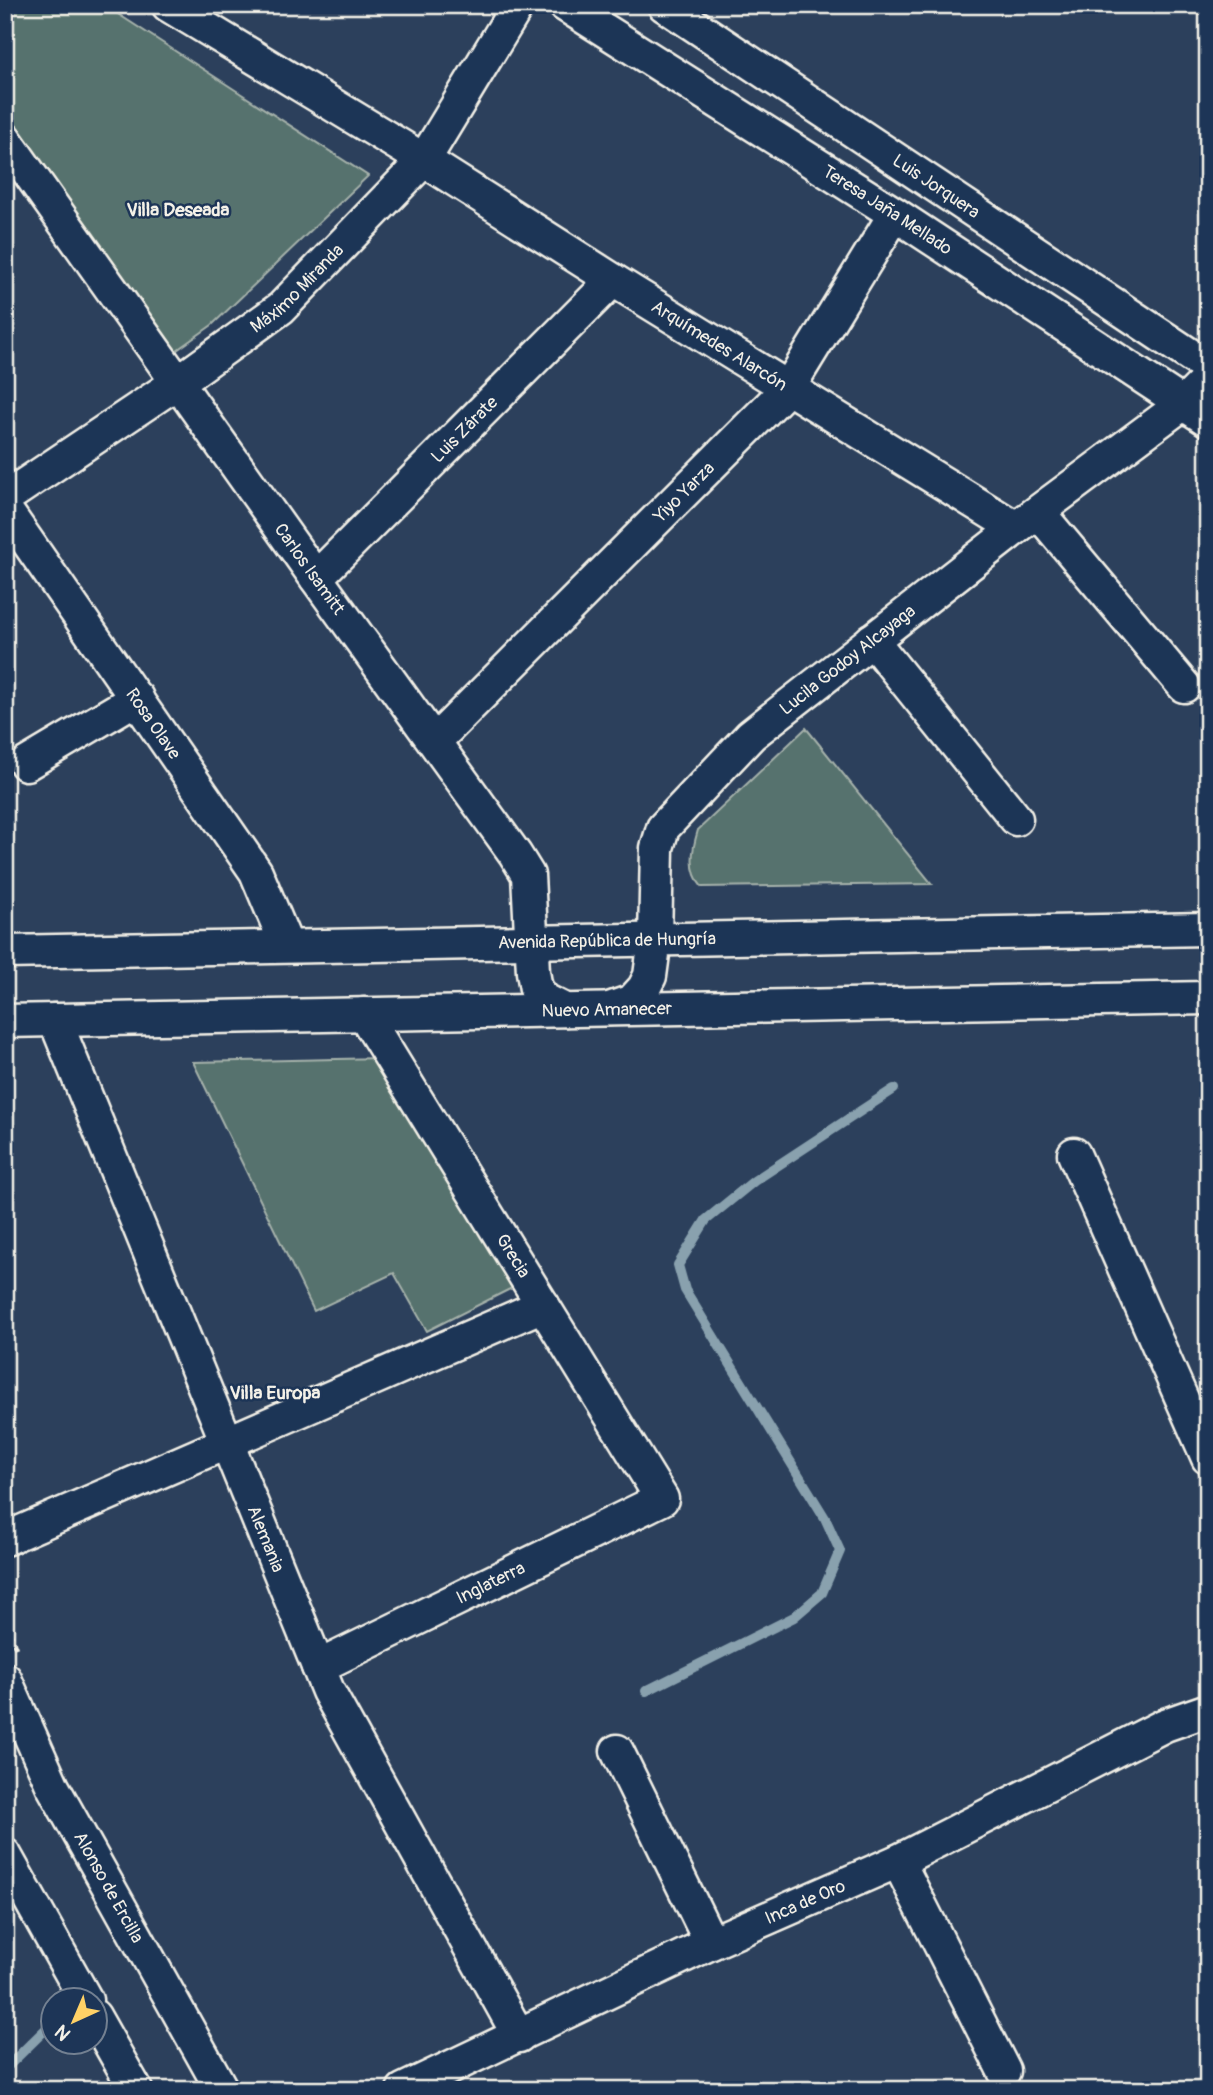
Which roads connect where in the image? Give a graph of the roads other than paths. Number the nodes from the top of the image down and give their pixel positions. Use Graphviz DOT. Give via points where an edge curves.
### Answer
graph roads {
  1 [pos="168,5"];
  2 [pos="518,5"];
  3 [pos="565,5"];
  4 [pos="664,5"];
  5 [pos="5,139"];
  6 [pos="424,160"];
  7 [pos="895,214"];
  8 [pos="613,280"];
  9 [pos="1208,367"];
  10 [pos="1208,379"];
  11 [pos="178,382"];
  12 [pos="789,387"];
  13 [pos="1196,412"];
  14 [pos="5,498"];
  15 [pos="5,509"];
  16 [pos="1027,520"];
  17 [pos="316,578"];
  18 [pos="872,640"];
  19 [pos="1184,686"];
  20 [pos="138,698"];
  21 [pos="435,741"];
  22 [pos="26,764"];
  23 [pos="1016,818"];
  24 [pos="1208,929"];
  25 [pos="655,939"];
  26 [pos="531,942"];
  27 [pos="287,946"];
  28 [pos="5,952"];
  29 [pos="1208,998"];
  30 [pos="565,1010"];
  31 [pos="607,1010"];
  32 [pos="364,1014"];
  33 [pos="55,1020"];
  34 [pos="5,1021"];
  35 [pos="1074,1154"];
  36 [pos="542,1305"];
  37 [pos="227,1443"];
  38 [pos="1208,1458"];
  39 [pos="662,1499"];
  40 [pos="5,1539"];
  41 [pos="318,1667"];
  42 [pos="5,1679"];
  43 [pos="1208,1710"];
  44 [pos="617,1751"];
  45 [pos="5,1854"];
  46 [pos="898,1861"];
  47 [pos="711,1943"];
  48 [pos="78,1986"];
  49 [pos="519,2036"];
  50 [pos="108,2041"];
  51 [pos="1004,2071"];
  52 [pos="136,2090"];
  53 [pos="222,2090"];
  54 [pos="403,2090"];
  1 -- 6 [label="street, Arquímedes Alarcón"];
  2 -- 6 [label="street, Máximo Miranda"];
  3 -- 7 [label="street, Teresa Jaña Mellado"];
  4 -- 9 [label="street, Luis Jorquera"];
  5 -- 11 [label="street, Carlos Isamitt"];
  6 -- 8 [label="street, Arquímedes Alarcón"];
  6 -- 11 [label="street, Máximo Miranda" via="281,308"];
  7 -- 12 [label="street, Yiyo Yarza"];
  7 -- 13 [label="street, Teresa Jaña Mellado"];
  8 -- 12 [label="street, Arquímedes Alarcón"];
  8 -- 17 [label="street, Luis Zárate"];
  10 -- 13 [label="street, Lucila Godoy Alcayaga"];
  11 -- 14 [label="street, Máximo Miranda"];
  11 -- 17 [label="street, Carlos Isamitt"];
  12 -- 16 [label="street, Arquímedes Alarcón"];
  12 -- 21 [label="street, Yiyo Yarza"];
  13 -- 16 [label="street, Lucila Godoy Alcayaga"];
  15 -- 20 [label="street, Rosa Olave"];
  16 -- 18 [label="street, Lucila Godoy Alcayaga"];
  16 -- 19 [label="street, Arquímedes Alarcón"];
  17 -- 21 [label="street, Carlos Isamitt"];
  18 -- 23 [label="street"];
  18 -- 25 [label="street, Lucila Godoy Alcayaga" via="751,734 663,828 657,848"];
  20 -- 22 [label="street"];
  20 -- 27 [label="street, Rosa Olave" via="256,872"];
  21 -- 26 [label="street, Carlos Isamitt" via="528,875"];
  24 -- 25 [label="street, Avenida República de Hungría"];
  25 -- 26 [label="street, Avenida República de Hungría"];
  25 -- 31 [label="street, Lucila Godoy Alcayaga" via="644,988 632,1001"];
  26 -- 27 [label="street, Avenida República de Hungría"];
  26 -- 30 [label="street, Carlos Isamitt" via="536,989 545,1000"];
  27 -- 28 [label="street, Avenida República de Hungría"];
  29 -- 31 [label="street, Nuevo Amanecer"];
  30 -- 31 [label="street, Nuevo Amanecer"];
  30 -- 32 [label="street, Nuevo Amanecer"];
  32 -- 33 [label="street, Nuevo Amanecer"];
  32 -- 36 [label="street, Grecia"];
  33 -- 34 [label="street, Nuevo Amanecer"];
  33 -- 37 [label="street, Alemania"];
  35 -- 38 [label="street"];
  36 -- 37 [label="street"];
  36 -- 39 [label="street, Grecia"];
  37 -- 40 [label="street"];
  37 -- 41 [label="street, Alemania"];
  39 -- 41 [label="street, Inglaterra"];
  41 -- 49 [label="street, Alemania"];
  42 -- 53 [label="street, Alonso de Ercilla" via="53,1787"];
  43 -- 46 [label="street, Inca de Oro" via="1165,1725"];
  44 -- 47 [label="street"];
  45 -- 48 [label="street"];
  46 -- 47 [label="street, Inca de Oro"];
  46 -- 51 [label="street"];
  47 -- 49 [label="street, Inca de Oro"];
  49 -- 54 [label="street, Inca de Oro"];
  50 -- 52 [label="street"];
}
